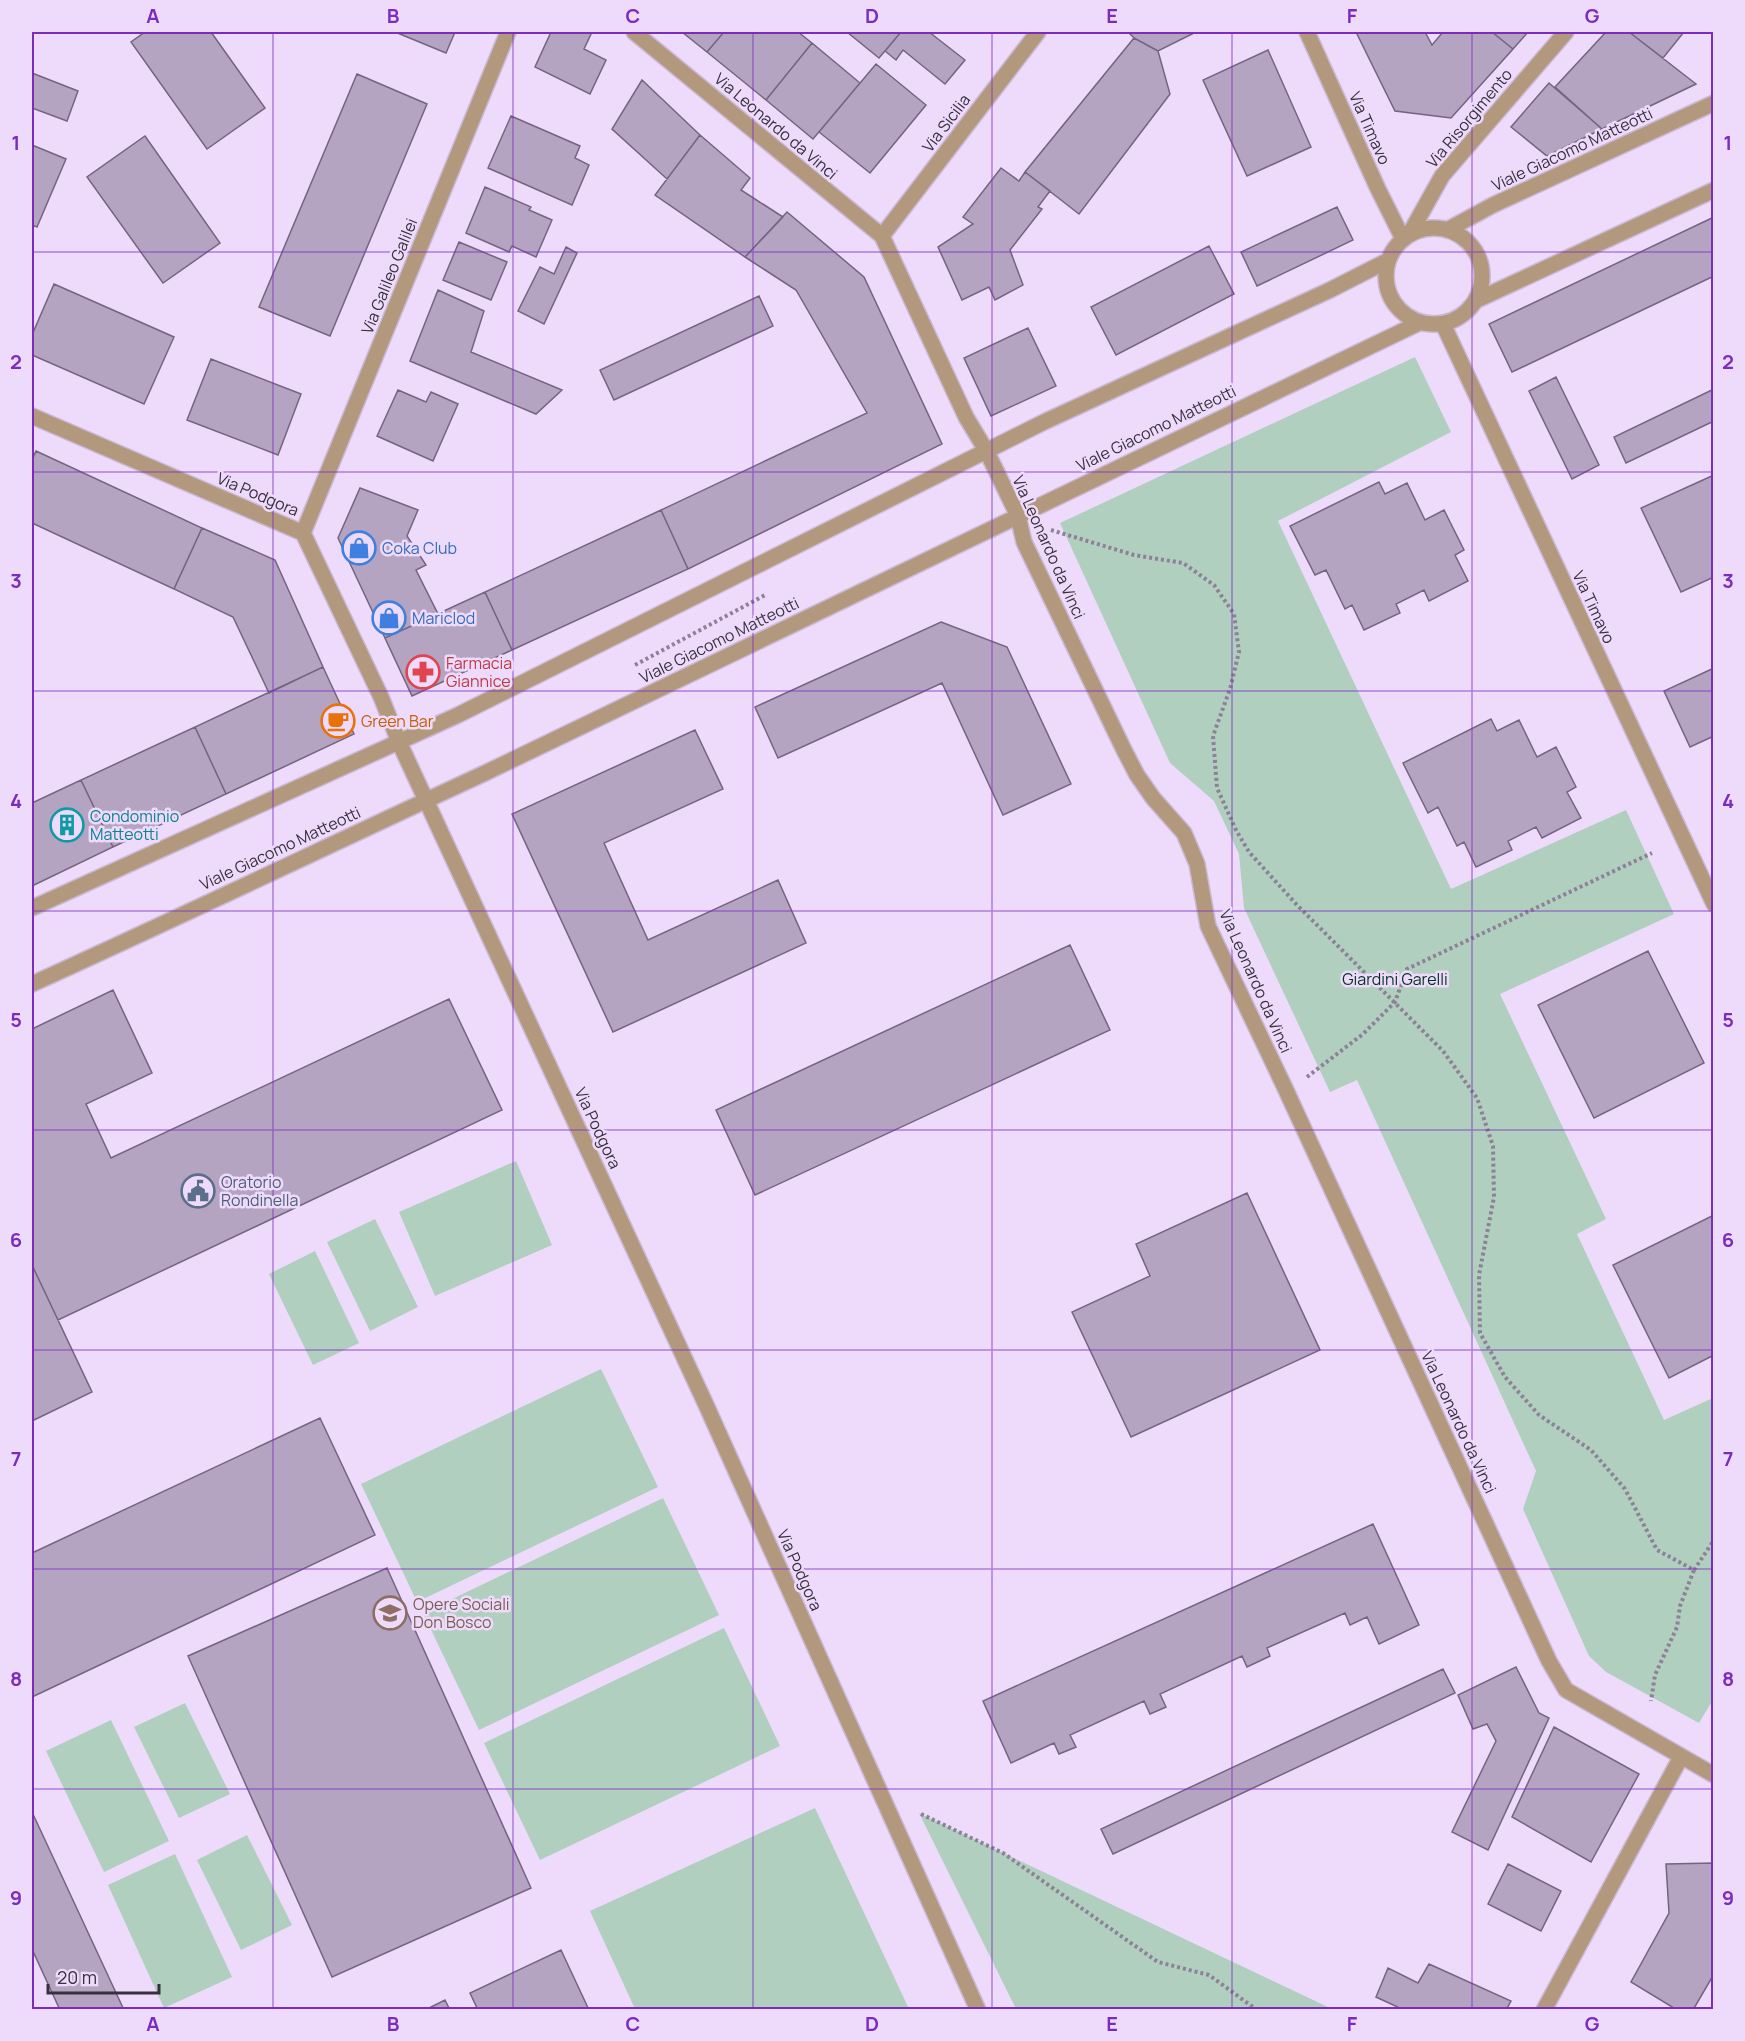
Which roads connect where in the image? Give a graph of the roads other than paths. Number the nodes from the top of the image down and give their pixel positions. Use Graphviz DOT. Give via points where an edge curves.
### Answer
graph roads {
  1 [pos="508,32"];
  2 [pos="634,32"];
  3 [pos="1038,32"];
  4 [pos="1307,32"];
  5 [pos="1566,32"];
  6 [pos="1713,103"];
  7 [pos="1713,190"];
  8 [pos="1447,230"];
  9 [pos="882,236"];
  10 [pos="1406,237"];
  11 [pos="1387,261"];
  12 [pos="1477,300"];
  13 [pos="1419,323"];
  14 [pos="1443,324"];
  15 [pos="32,416"];
  16 [pos="987,452"];
  17 [pos="1018,516"];
  18 [pos="303,533"];
  19 [pos="399,742"];
  20 [pos="427,800"];
  21 [pos="1713,904"];
  22 [pos="32,908"];
  23 [pos="32,984"];
  24 [pos="1681,1757"];
  25 [pos="1713,1775"];
  26 [pos="978,2010"];
  27 [pos="1544,2010"];
  1 -- 18 [label="street, Via Galileo Galilei"];
  2 -- 9 [label="street, Via Leonardo da Vinci"];
  3 -- 9 [label="street, Via Sicilia"];
  4 -- 10 [label="street, Via Timavo" via="1378,189"];
  5 -- 10 [label="street, Via Risorgimento" via="1442,176"];
  6 -- 8 [label="street, Viale Giacomo Matteotti"];
  7 -- 12 [label="street"];
  8 -- 10 [label="street, Viale Giacomo Matteotti" via="1430,228"];
  8 -- 12 [label="street" via="1474,249 1481,264 1482,284"];
  9 -- 16 [label="street, Via Leonardo da Vinci" via="966,417"];
  10 -- 11 [label="street"];
  11 -- 13 [label="street" via="1385,278 1392,302 1403,315"];
  11 -- 16 [label="street"];
  12 -- 14 [label="street" via="1466,314"];
  13 -- 14 [label="street, Viale Giacomo Matteotti"];
  13 -- 17 [label="street, Viale Giacomo Matteotti"];
  14 -- 21 [label="street, Via Timavo"];
  15 -- 18 [label="street, Via Podgora"];
  16 -- 17 [label="street, Via Leonardo da Vinci"];
  16 -- 19 [label="street"];
  17 -- 20 [label="street, Viale Giacomo Matteotti"];
  17 -- 24 [label="street, Via Leonardo da Vinci" via="1024,542 1137,776 1184,833 1197,864 1208,926 1549,1661 1566,1690"];
  18 -- 19 [label="street, Via Podgora"];
  19 -- 20 [label="street, Via Podgora"];
  19 -- 22 [label="street"];
  20 -- 23 [label="street, Viale Giacomo Matteotti"];
  20 -- 26 [label="street, Via Podgora" via="707,1407"];
  24 -- 25 [label="street, Via Leonardo da Vinci"];
  24 -- 27 [label="street"];
}
